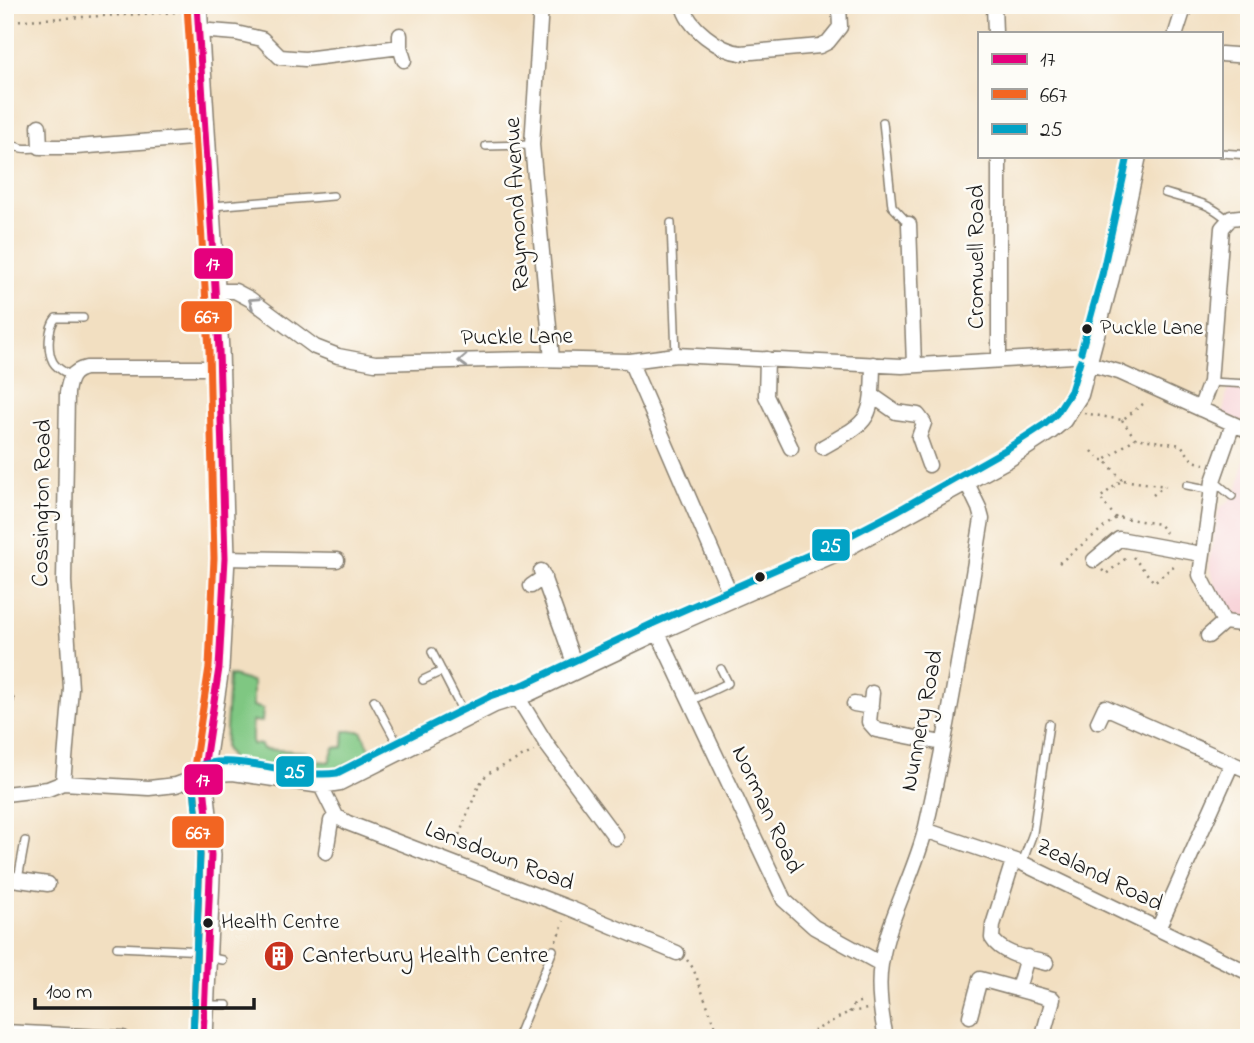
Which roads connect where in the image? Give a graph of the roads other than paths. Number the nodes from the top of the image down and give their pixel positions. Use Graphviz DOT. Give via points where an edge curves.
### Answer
graph roads {
  1 [pos="541,5"];
  2 [pos="683,5"];
  3 [pos="839,5"];
  4 [pos="993,5"];
  5 [pos="1185,5"];
  6 [pos="190,9"];
  7 [pos="198,30"];
  8 [pos="995,32"];
  9 [pos="1177,32"];
  10 [pos="401,47"];
  11 [pos="1222,54"];
  12 [pos="1249,57"];
  13 [pos="5,93"];
  14 [pos="883,122"];
  15 [pos="39,126"];
  16 [pos="204,137"];
  17 [pos="532,145"];
  18 [pos="486,146"];
  19 [pos="40,148"];
  20 [pos="1222,153"];
  21 [pos="1249,155"];
  22 [pos="999,158"];
  23 [pos="1139,158"];
  24 [pos="1165,193"];
  25 [pos="333,196"];
  26 [pos="209,206"];
  27 [pos="1249,216"];
  28 [pos="1228,220"];
  29 [pos="671,223"];
  30 [pos="909,224"];
  31 [pos="215,296"];
  32 [pos="83,318"];
  33 [pos="676,355"];
  34 [pos="220,359"];
  35 [pos="552,359"];
  36 [pos="767,359"];
  37 [pos="999,359"];
  38 [pos="1090,359"];
  39 [pos="630,361"];
  40 [pos="873,364"];
  41 [pos="914,365"];
  42 [pos="71,376"];
  43 [pos="1210,382"];
  44 [pos="1249,384"];
  45 [pos="873,396"];
  46 [pos="1200,409"];
  47 [pos="1233,424"];
  48 [pos="1249,432"];
  49 [pos="791,447"];
  50 [pos="823,447"];
  51 [pos="929,465"];
  52 [pos="967,483"];
  53 [pos="1188,485"];
  54 [pos="1209,487"];
  55 [pos="1232,496"];
  56 [pos="1201,554"];
  57 [pos="225,558"];
  58 [pos="337,560"];
  59 [pos="1094,560"];
  60 [pos="539,578"];
  61 [pos="733,600"];
  62 [pos="1224,622"];
  63 [pos="1249,625"];
  64 [pos="658,633"];
  65 [pos="1208,636"];
  66 [pos="432,652"];
  67 [pos="721,669"];
  68 [pos="442,671"];
  69 [pos="577,671"];
  70 [pos="423,680"];
  71 [pos="523,696"];
  72 [pos="374,700"];
  73 [pos="690,701"];
  74 [pos="854,704"];
  75 [pos="467,720"];
  76 [pos="1098,722"];
  77 [pos="1049,724"];
  78 [pos="942,743"];
  79 [pos="403,752"];
  80 [pos="1232,763"];
  81 [pos="1249,771"];
  82 [pos="203,775"];
  83 [pos="63,783"];
  84 [pos="321,786"];
  85 [pos="5,794"];
  86 [pos="336,817"];
  87 [pos="925,830"];
  88 [pos="616,838"];
  89 [pos="25,841"];
  90 [pos="326,852"];
  91 [pos="1017,862"];
  92 [pos="12,879"];
  93 [pos="48,884"];
  94 [pos="1158,929"];
  95 [pos="117,947"];
  96 [pos="552,950"];
  97 [pos="677,953"];
  98 [pos="212,956"];
  99 [pos="1027,957"];
  100 [pos="1046,963"];
  101 [pos="881,964"];
  102 [pos="1249,973"];
  103 [pos="1018,989"];
  104 [pos="204,1004"];
  105 [pos="227,1005"];
  106 [pos="970,1016"];
  107 [pos="5,1032"];
  108 [pos="1043,1035"];
  109 [pos="123,1038"];
  110 [pos="203,1038"];
  111 [pos="517,1038"];
  112 [pos="886,1038"];
  1 -- 17 [label="street, Raymond Avenue"];
  2 -- 3 [label="street" via="688,19 718,47 741,53 820,46 840,27"];
  4 -- 8 [label="street"];
  5 -- 9 [label="street"];
  6 -- 7 [label="street"];
  7 -- 10 [label="street" via="262,39 280,57 305,59"];
  7 -- 16 [label="street"];
  11 -- 12 [label="street"];
  13 -- 19 [label="lane" via="8,141 15,148"];
  14 -- 30 [label="lane" via="892,206"];
  15 -- 19 [label="street"];
  16 -- 19 [label="street"];
  16 -- 26 [label="street"];
  17 -- 18 [label="lane"];
  17 -- 35 [label="street, Raymond Avenue"];
  20 -- 21 [label="lane"];
  22 -- 37 [label="street, Cromwell Road"];
  23 -- 38 [label="street"];
  24 -- 28 [label="lane" via="1215,208"];
  25 -- 26 [label="lane"];
  26 -- 31 [label="street"];
  27 -- 28 [label="street"];
  28 -- 43 [label="street" via="1220,237"];
  29 -- 33 [label="lane"];
  30 -- 41 [label="street"];
  31 -- 34 [label="street"];
  35 -- 31 [label="street, Puckle Lane, one-way" via="375,363 315,347 235,291"];
  32 -- 42 [label="lane" via="56,318 51,324 51,360"];
  33 -- 36 [label="street, Puckle Lane"];
  33 -- 39 [label="street, Puckle Lane"];
  34 -- 42 [label="street" via="86,368"];
  34 -- 57 [label="street"];
  35 -- 39 [label="street, Puckle Lane"];
  36 -- 40 [label="street, Puckle Lane"];
  36 -- 49 [label="street" via="766,396"];
  37 -- 38 [label="street, Puckle Lane"];
  37 -- 41 [label="street, Puckle Lane"];
  38 -- 46 [label="street"];
  38 -- 52 [label="street" via="1081,395 1064,421"];
  39 -- 61 [label="street"];
  40 -- 41 [label="street, Puckle Lane"];
  40 -- 45 [label="street"];
  42 -- 83 [label="street, Cossington Road" via="64,582 71,688"];
  43 -- 44 [label="lane"];
  43 -- 46 [label="street"];
  45 -- 50 [label="street" via="860,426"];
  45 -- 51 [label="street" via="896,412 918,415 924,424 919,437"];
  46 -- 47 [label="street"];
  47 -- 48 [label="street"];
  47 -- 54 [label="street"];
  52 -- 61 [label="street" via="841,552"];
  52 -- 78 [label="street, Nunnery Road" via="982,519"];
  53 -- 54 [label="lane"];
  54 -- 55 [label="lane"];
  54 -- 56 [label="street"];
  56 -- 59 [label="street" via="1119,540"];
  56 -- 62 [label="street" via="1200,575"];
  57 -- 58 [label="street"];
  57 -- 82 [label="street" via="219,668"];
  60 -- 69 [label="street"];
  61 -- 64 [label="street"];
  62 -- 63 [label="street"];
  62 -- 65 [label="street"];
  64 -- 69 [label="street"];
  64 -- 73 [label="street, Norman Road"];
  66 -- 68 [label="lane"];
  67 -- 73 [label="lane" via="728,683"];
  68 -- 70 [label="lane"];
  68 -- 75 [label="lane"];
  69 -- 71 [label="street"];
  71 -- 75 [label="street"];
  71 -- 88 [label="street" via="547,744"];
  72 -- 79 [label="lane"];
  73 -- 101 [label="street, Norman Road" via="784,900 814,927"];
  74 -- 78 [label="street" via="871,700 869,722 876,730"];
  75 -- 79 [label="street"];
  76 -- 80 [label="street" via="1105,707"];
  77 -- 91 [label="lane" via="1033,833"];
  78 -- 87 [label="street, Nunnery Road"];
  79 -- 84 [label="street" via="340,783"];
  80 -- 81 [label="street"];
  80 -- 94 [label="street"];
  82 -- 83 [label="street" via="149,788"];
  82 -- 84 [label="street" via="233,773"];
  82 -- 98 [label="street" via="211,855"];
  83 -- 85 [label="street"];
  84 -- 86 [label="street"];
  86 -- 90 [label="street" via="331,821"];
  86 -- 97 [label="street, Lansdown Road"];
  87 -- 91 [label="street, Zealand Road"];
  87 -- 101 [label="street, Nunnery Road"];
  89 -- 92 [label="lane"];
  91 -- 94 [label="street, Zealand Road"];
  91 -- 99 [label="street" via="992,938 998,947"];
  92 -- 93 [label="street"];
  94 -- 102 [label="street, Zealand Road"];
  95 -- 98 [label="lane"];
  96 -- 111 [label="lane"];
  98 -- 104 [label="street"];
  99 -- 100 [label="street"];
  99 -- 103 [label="street"];
  101 -- 112 [label="street, Nunnery Road" via="880,1003"];
  103 -- 106 [label="street" via="980,979"];
  103 -- 108 [label="street" via="1052,999"];
  104 -- 105 [label="lane"];
  104 -- 110 [label="street"];
  107 -- 109 [label="street"];
}
